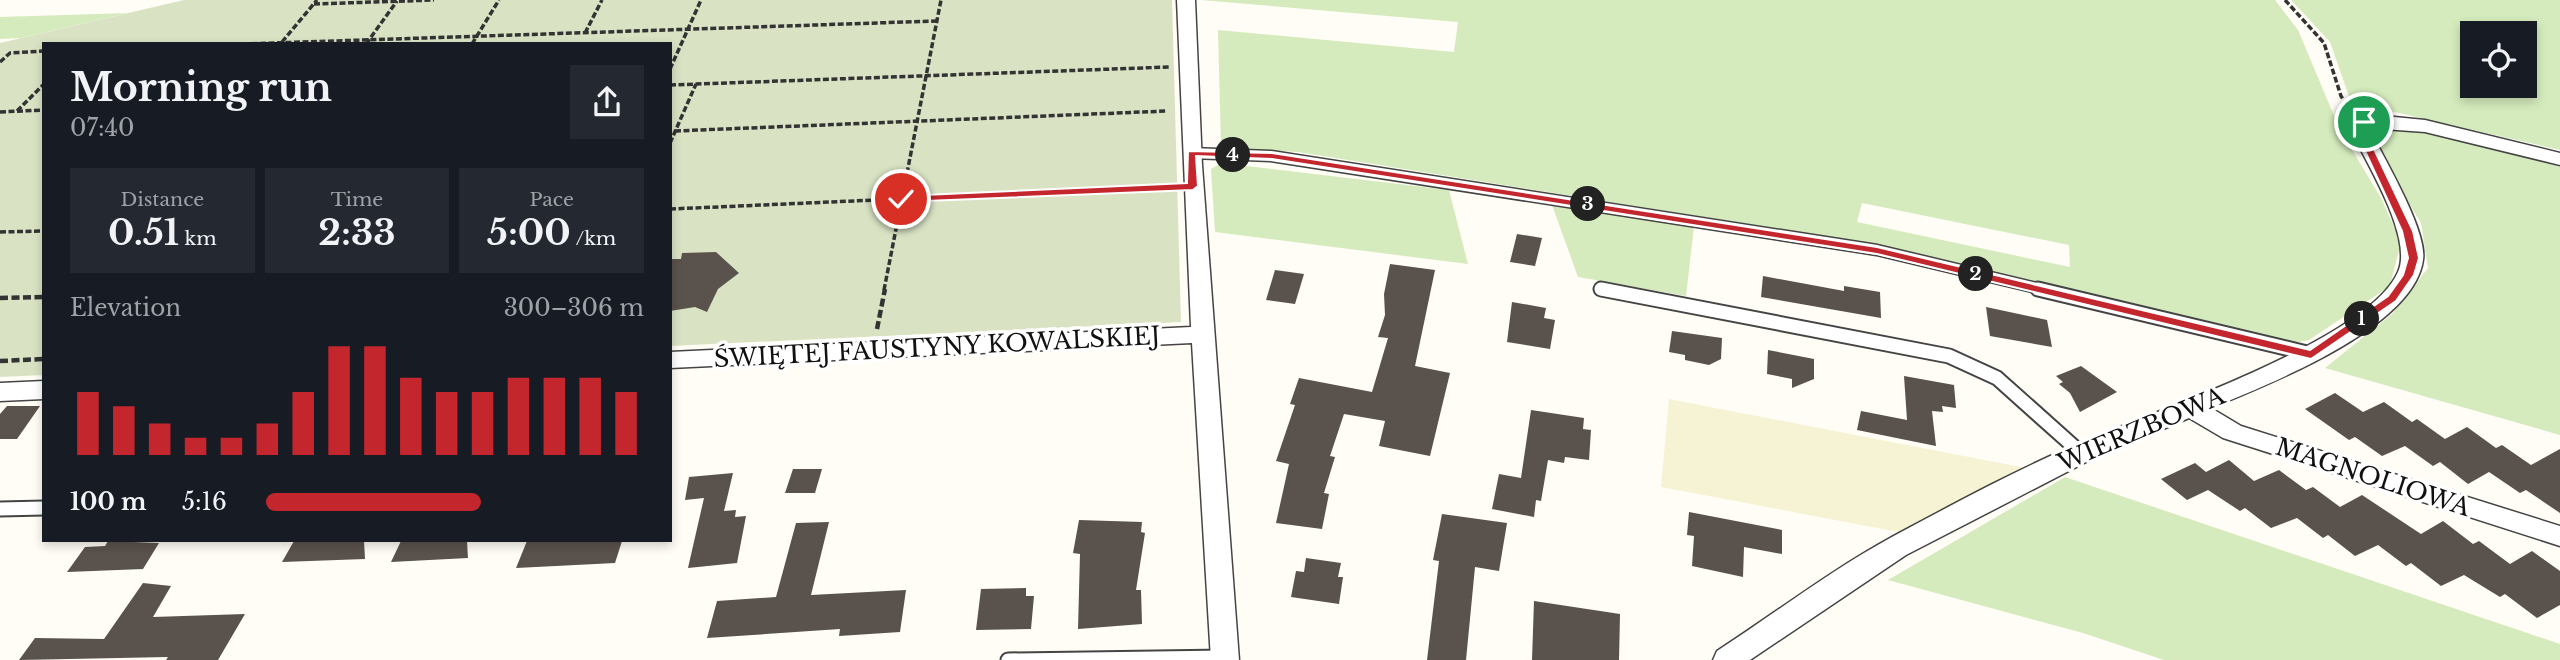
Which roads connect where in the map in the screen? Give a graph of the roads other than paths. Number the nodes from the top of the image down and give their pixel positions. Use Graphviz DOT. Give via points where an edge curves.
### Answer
graph roads {
  1 [pos="1186,0"];
  2 [pos="1191,153"];
  3 [pos="2560,159"];
  4 [pos="1601,289"];
  5 [pos="1204,334"];
  6 [pos="2311,355"];
  7 [pos="672,360"];
  8 [pos="42,390"];
  9 [pos="0,392"];
  10 [pos="2190,407"];
  11 [pos="2081,453"];
  12 [pos="42,508"];
  13 [pos="0,509"];
  14 [pos="2560,536"];
  15 [pos="1225,659"];
  16 [pos="1008,660"];
  17 [pos="1727,660"];
  1 -- 2 [label="street"];
  2 -- 5 [label="street"];
  2 -- 6 [label="lane" via="1283,158 1866,248"];
  3 -- 6 [label="street, WIERZBOWA" via="2399,121 2358,125 2407,231 2414,258 2409,275 2392,299"];
  4 -- 11 [label="lane" via="1949,356 1997,378"];
  5 -- 7 [label="street, ŚWIĘTEJ FAUSTYNY KOWALSKIEJ"];
  5 -- 15 [label="street"];
  6 -- 10 [label="street, WIERZBOWA"];
  8 -- 9 [label="street"];
  10 -- 11 [label="street, WIERZBOWA"];
  10 -- 14 [label="street, MAGNOLIOWA" via="2232,432"];
  11 -- 17 [label="street, WIERZBOWA" via="1897,547"];
  12 -- 13 [label="lane"];
  15 -- 16 [label="lane"];
}
